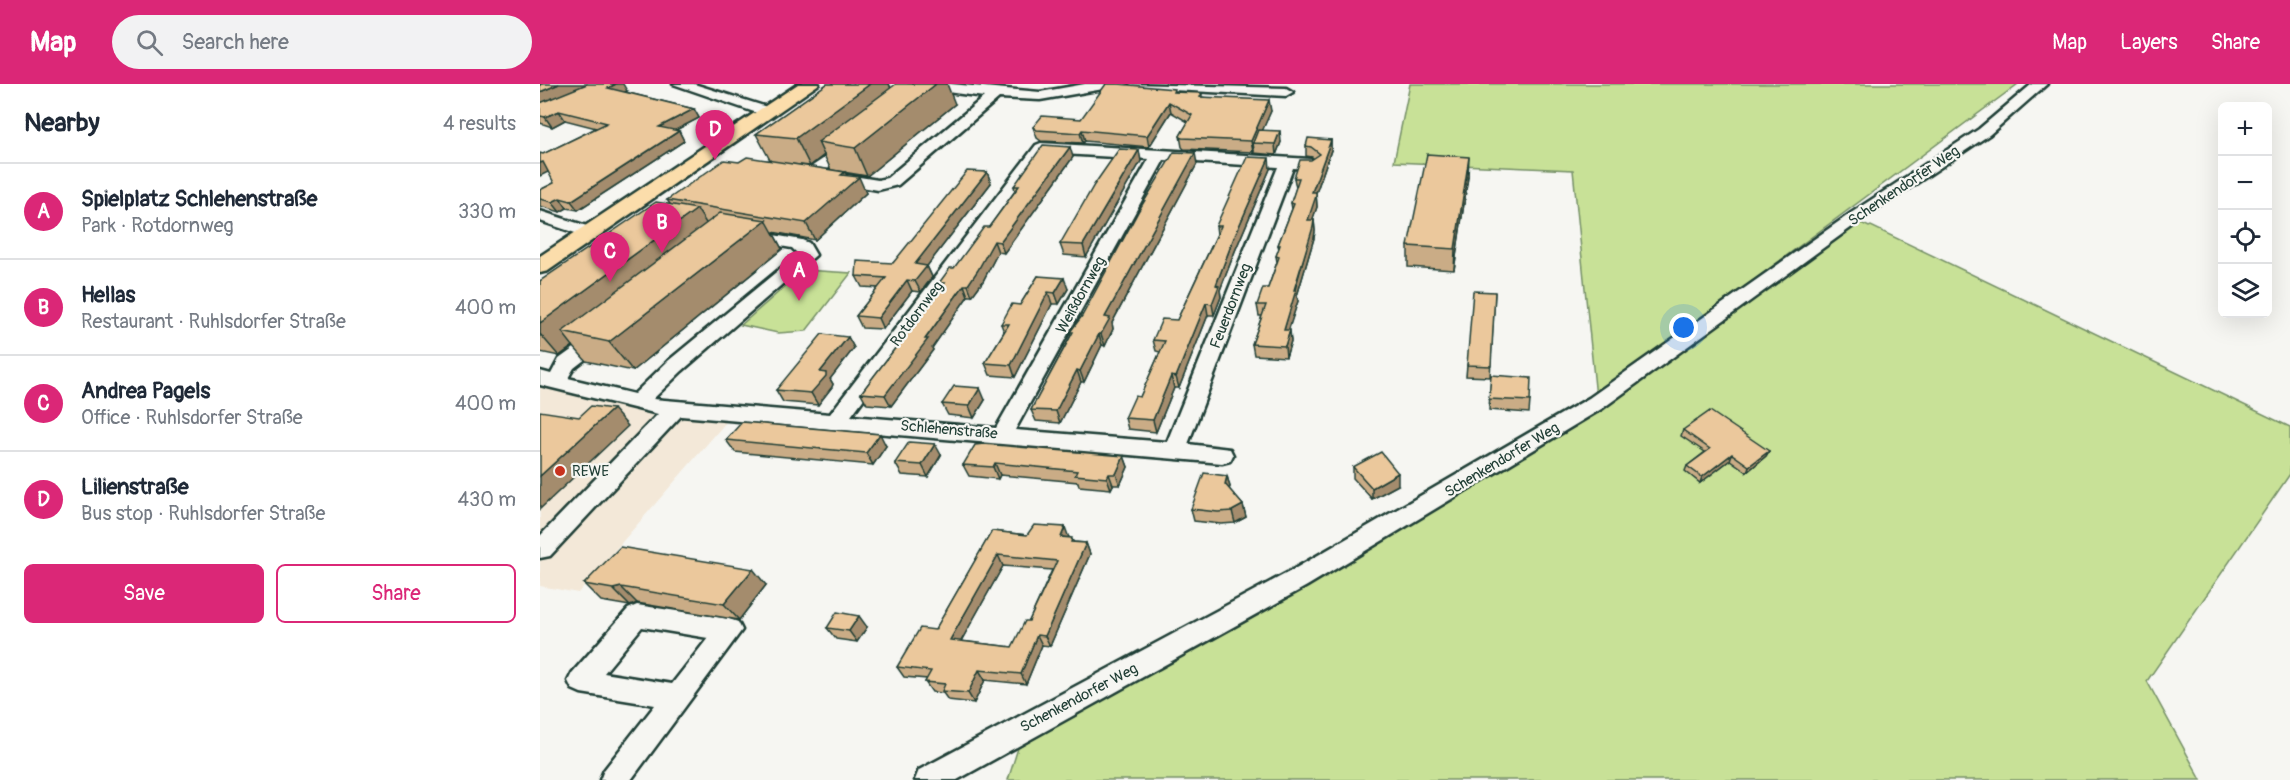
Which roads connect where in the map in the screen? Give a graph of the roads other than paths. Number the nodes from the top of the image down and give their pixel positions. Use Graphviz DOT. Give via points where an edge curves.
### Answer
graph roads {
  1 [pos="680,84"];
  2 [pos="810,84"];
  3 [pos="1109,84"];
  4 [pos="1136,84"];
  5 [pos="2040,84"];
  6 [pos="920,89"];
  7 [pos="1287,92"];
  8 [pos="996,94"];
  9 [pos="768,112"];
  10 [pos="862,135"];
  11 [pos="1159,155"];
  12 [pos="1287,163"];
  13 [pos="1311,164"];
  14 [pos="775,170"];
  15 [pos="811,173"];
  16 [pos="540,216"];
  17 [pos="590,233"];
  18 [pos="734,233"];
  19 [pos="540,266"];
  20 [pos="614,328"];
  21 [pos="546,379"];
  22 [pos="637,403"];
  23 [pos="676,408"];
  24 [pos="836,421"];
  25 [pos="1002,435"];
  26 [pos="1175,450"];
  27 [pos="1222,454"];
  28 [pos="542,549"];
  29 [pos="677,697"];
  30 [pos="614,780"];
  31 [pos="929,780"];
  1 -- 9 [label="street"];
  2 -- 9 [label="main road"];
  3 -- 8 [label="street" via="1041,96"];
  4 -- 7 [label="street"];
  5 -- 31 [label="street, Schenkendorfer Weg" via="1984,132 1857,216 1596,403 1298,579"];
  6 -- 8 [label="street"];
  8 -- 15 [label="street" via="892,182 878,185"];
  9 -- 17 [label="main road"];
  10 -- 15 [label="street"];
  11 -- 12 [label="street"];
  11 -- 24 [label="street, Rotdornweg" via="1041,148"];
  11 -- 25 [label="street, Weißdornweg"];
  12 -- 13 [label="street"];
  12 -- 26 [label="street, Feuerdornweg"];
  14 -- 15 [label="street"];
  16 -- 17 [label="street"];
  17 -- 19 [label="main road"];
  18 -- 22 [label="street" via="796,244 807,255"];
  20 -- 21 [label="street" via="566,364 556,366"];
  21 -- 22 [label="street, Schlehenstraße"];
  22 -- 23 [label="street, Schlehenstraße"];
  23 -- 24 [label="street, Schlehenstraße"];
  23 -- 28 [label="street"];
  24 -- 25 [label="street, Schlehenstraße"];
  25 -- 26 [label="street, Schlehenstraße"];
  26 -- 27 [label="street, Schlehenstraße"];
  29 -- 29 [label="street" via="634,690 581,681 637,616 729,630"];
  29 -- 30 [label="street"];
}
